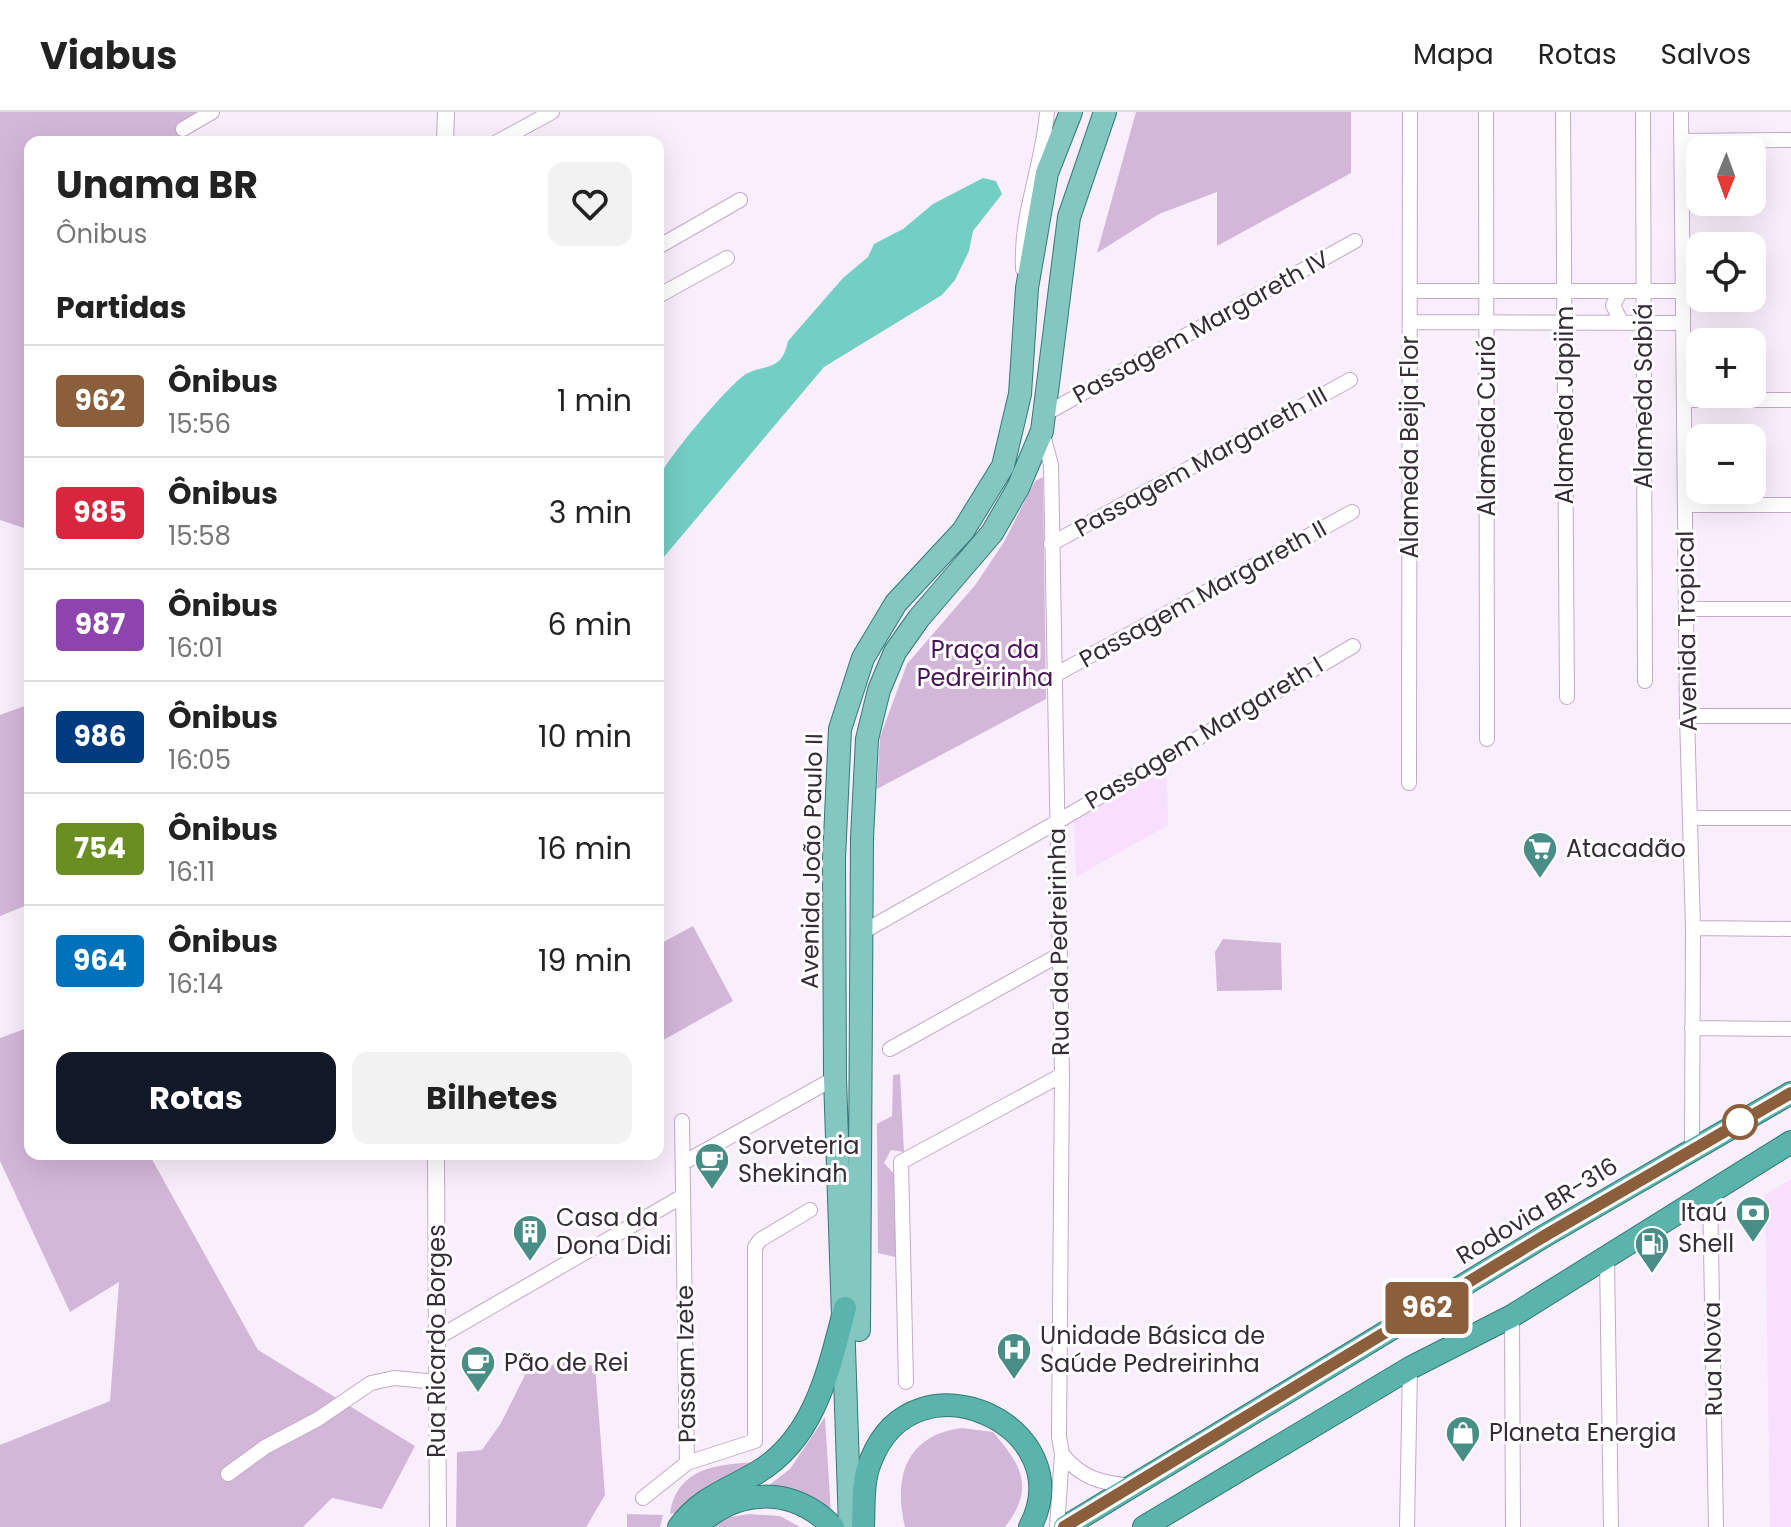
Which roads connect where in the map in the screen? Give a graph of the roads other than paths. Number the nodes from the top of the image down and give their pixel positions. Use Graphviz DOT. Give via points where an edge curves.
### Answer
graph roads {
  1 [pos="212,112"];
  2 [pos="446,112"];
  3 [pos="552,112"];
  4 [pos="1047,112"];
  5 [pos="1071,112"];
  6 [pos="1105,112"];
  7 [pos="1410,112"];
  8 [pos="1486,112"];
  9 [pos="1563,112"];
  10 [pos="1643,112"];
  11 [pos="1681,112"];
  12 [pos="183,129"];
  13 [pos="445,136"];
  14 [pos="508,136"];
  15 [pos="1791,140"];
  16 [pos="1681,141"];
  17 [pos="740,200"];
  18 [pos="1355,241"];
  19 [pos="664,244"];
  20 [pos="727,258"];
  21 [pos="1027,288"];
  22 [pos="1410,291"];
  23 [pos="1487,291"];
  24 [pos="1565,291"];
  25 [pos="1621,291"];
  26 [pos="1643,291"];
  27 [pos="1682,291"];
  28 [pos="664,293"];
  29 [pos="1410,322"];
  30 [pos="1487,322"];
  31 [pos="1565,322"];
  32 [pos="1621,322"];
  33 [pos="1643,322"];
  34 [pos="1683,323"];
  35 [pos="1350,380"];
  36 [pos="1685,400"];
  37 [pos="1791,400"];
  38 [pos="1045,422"];
  39 [pos="1685,505"];
  40 [pos="1791,505"];
  41 [pos="1352,512"];
  42 [pos="1051,544"];
  43 [pos="1687,609"];
  44 [pos="1791,609"];
  45 [pos="1353,646"];
  46 [pos="1053,676"];
  47 [pos="1645,681"];
  48 [pos="1567,697"];
  49 [pos="1687,716"];
  50 [pos="1791,716"];
  51 [pos="1487,739"];
  52 [pos="1409,783"];
  53 [pos="1690,818"];
  54 [pos="1791,818"];
  55 [pos="1057,822"];
  56 [pos="1693,928"];
  57 [pos="1791,929"];
  58 [pos="861,933"];
  59 [pos="1057,956"];
  60 [pos="1692,1028"];
  61 [pos="1791,1029"];
  62 [pos="890,1049"];
  63 [pos="1062,1075"];
  64 [pos="835,1078"];
  65 [pos="1791,1093"];
  66 [pos="682,1121"];
  67 [pos="1791,1142"];
  68 [pos="1692,1150"];
  69 [pos="436,1160"];
  70 [pos="683,1163"];
  71 [pos="1710,1191"];
  72 [pos="683,1196"];
  73 [pos="810,1210"];
  74 [pos="1607,1258"];
  75 [pos="845,1308"];
  76 [pos="1512,1316"];
  77 [pos="437,1338"];
  78 [pos="1410,1368"];
  79 [pos="437,1382"];
  80 [pos="906,1382"];
  81 [pos="1062,1454"];
  82 [pos="687,1463"];
  83 [pos="228,1474"];
  84 [pos="1132,1486"];
  85 [pos="1198,1494"];
  86 [pos="643,1498"];
  87 [pos="438,1527"];
  88 [pos="679,1527"];
  89 [pos="696,1527"];
  90 [pos="833,1527"];
  91 [pos="850,1527"];
  92 [pos="862,1527"];
  93 [pos="1030,1527"];
  94 [pos="1057,1527"];
  95 [pos="1065,1527"];
  96 [pos="1144,1527"];
  97 [pos="1171,1527"];
  98 [pos="1407,1527"];
  99 [pos="1513,1527"];
  100 [pos="1611,1527"];
  101 [pos="1716,1527"];
  1 -- 12 [label="street"];
  2 -- 13 [label="street"];
  3 -- 14 [label="street"];
  4 -- 21 [label="street" via="1021,239"];
  5 -- 21 [label="main road, Avenida João Paulo II" via="1047,173"];
  6 -- 38 [label="main road, Avenida João Paulo II" via="1069,217"];
  7 -- 22 [label="street, Alameda Beija Flor"];
  8 -- 23 [label="street, Alameda Curió"];
  9 -- 24 [label="street, Alameda Japiim"];
  10 -- 26 [label="street, Alameda Sabiá"];
  11 -- 16 [label="street, Avenida Tropical"];
  15 -- 16 [label="street"];
  16 -- 27 [label="street, Avenida Tropical"];
  17 -- 19 [label="street"];
  18 -- 38 [label="street, Passagem Margareth IV"];
  20 -- 28 [label="street"];
  21 -- 64 [label="main road, Avenida João Paulo II" via="1020,394 1003,466 963,531 896,603 863,658 840,729 834,859"];
  22 -- 23 [label="street"];
  22 -- 29 [label="street, Alameda Beija Flor"];
  23 -- 24 [label="street"];
  23 -- 30 [label="street, Alameda Curió"];
  24 -- 25 [label="street"];
  24 -- 31 [label="street, Alameda Japiim"];
  25 -- 26 [label="street"];
  25 -- 32 [label="street" via="1613,305"];
  26 -- 27 [label="street"];
  26 -- 33 [label="street, Alameda Sabiá"];
  27 -- 34 [label="street, Avenida Tropical"];
  29 -- 30 [label="street"];
  29 -- 52 [label="street, Alameda Beija Flor"];
  30 -- 31 [label="street"];
  30 -- 51 [label="street, Alameda Curió"];
  31 -- 32 [label="street"];
  31 -- 48 [label="street, Alameda Japiim"];
  32 -- 33 [label="street"];
  33 -- 34 [label="street"];
  33 -- 47 [label="street, Alameda Sabiá"];
  34 -- 36 [label="street, Avenida Tropical"];
  35 -- 42 [label="street, Passagem Margareth III"];
  36 -- 37 [label="street"];
  36 -- 39 [label="street, Avenida Tropical"];
  38 -- 42 [label="street, Rua da Pedreirinha" via="1051,453"];
  38 -- 58 [label="main road, Avenida João Paulo II" via="1018,488 992,533 919,618 895,652 879,690 867,739"];
  39 -- 40 [label="street"];
  39 -- 43 [label="street, Avenida Tropical"];
  41 -- 46 [label="street, Passagem Margareth II"];
  42 -- 46 [label="street, Rua da Pedreirinha"];
  43 -- 44 [label="street"];
  43 -- 49 [label="street, Avenida Tropical"];
  45 -- 55 [label="street, Passagem Margareth I"];
  46 -- 55 [label="street, Rua da Pedreirinha"];
  49 -- 50 [label="street"];
  49 -- 53 [label="street, Avenida Tropical"];
  53 -- 54 [label="street"];
  53 -- 56 [label="street, Avenida Tropical"];
  55 -- 58 [label="street, Passagem Margareth I"];
  55 -- 59 [label="street, Rua da Pedreirinha"];
  56 -- 57 [label="street"];
  56 -- 60 [label="street, Avenida Tropical"];
  58 -- 92 [label="main road, Avenida João Paulo II" via="857,1487"];
  59 -- 62 [label="street"];
  59 -- 63 [label="street, Rua da Pedreirinha"];
  60 -- 61 [label="street"];
  60 -- 68 [label="street, Avenida Tropical"];
  63 -- 80 [label="street" via="901,1162"];
  63 -- 81 [label="street, Rua da Pedreirinha"];
  64 -- 70 [label="street"];
  64 -- 75 [label="main road, Avenida João Paulo II"];
  65 -- 68 [label="highway, Rodovia BR-316"];
  66 -- 70 [label="street, Passam Izete"];
  67 -- 71 [label="highway"];
  68 -- 84 [label="highway, Rodovia BR-316"];
  69 -- 77 [label="street, Rua Ricardo Borges"];
  70 -- 72 [label="street, Passam Izete"];
  71 -- 74 [label="highway"];
  71 -- 101 [label="street, Rua Nova"];
  72 -- 77 [label="street"];
  72 -- 82 [label="street, Passam Izete"];
  73 -- 82 [label="street" via="755,1247 757,1437 753,1444"];
  74 -- 76 [label="highway"];
  74 -- 100 [label="street"];
  75 -- 88 [label="highway" via="822,1394 790,1445 756,1474 706,1498"];
  75 -- 91 [label="main road, Avenida João Paulo II"];
  76 -- 78 [label="highway"];
  76 -- 99 [label="street"];
  77 -- 79 [label="street, Rua Ricardo Borges"];
  78 -- 85 [label="highway"];
  78 -- 98 [label="street"];
  79 -- 83 [label="street" via="394,1378 371,1383"];
  79 -- 87 [label="street, Rua Ricardo Borges"];
  81 -- 84 [label="street" via="1100,1483"];
  81 -- 94 [label="street, Rua da Pedreirinha"];
  82 -- 86 [label="street"];
  84 -- 95 [label="highway, Rodovia BR-316"];
  85 -- 96 [label="highway"];
  85 -- 97 [label="highway"];
  89 -- 90 [label="highway" via="720,1507 765,1495 798,1502"];
  92 -- 93 [label="highway" via="865,1478 888,1431 913,1413 946,1403 992,1415 1025,1445 1041,1489"];
}
